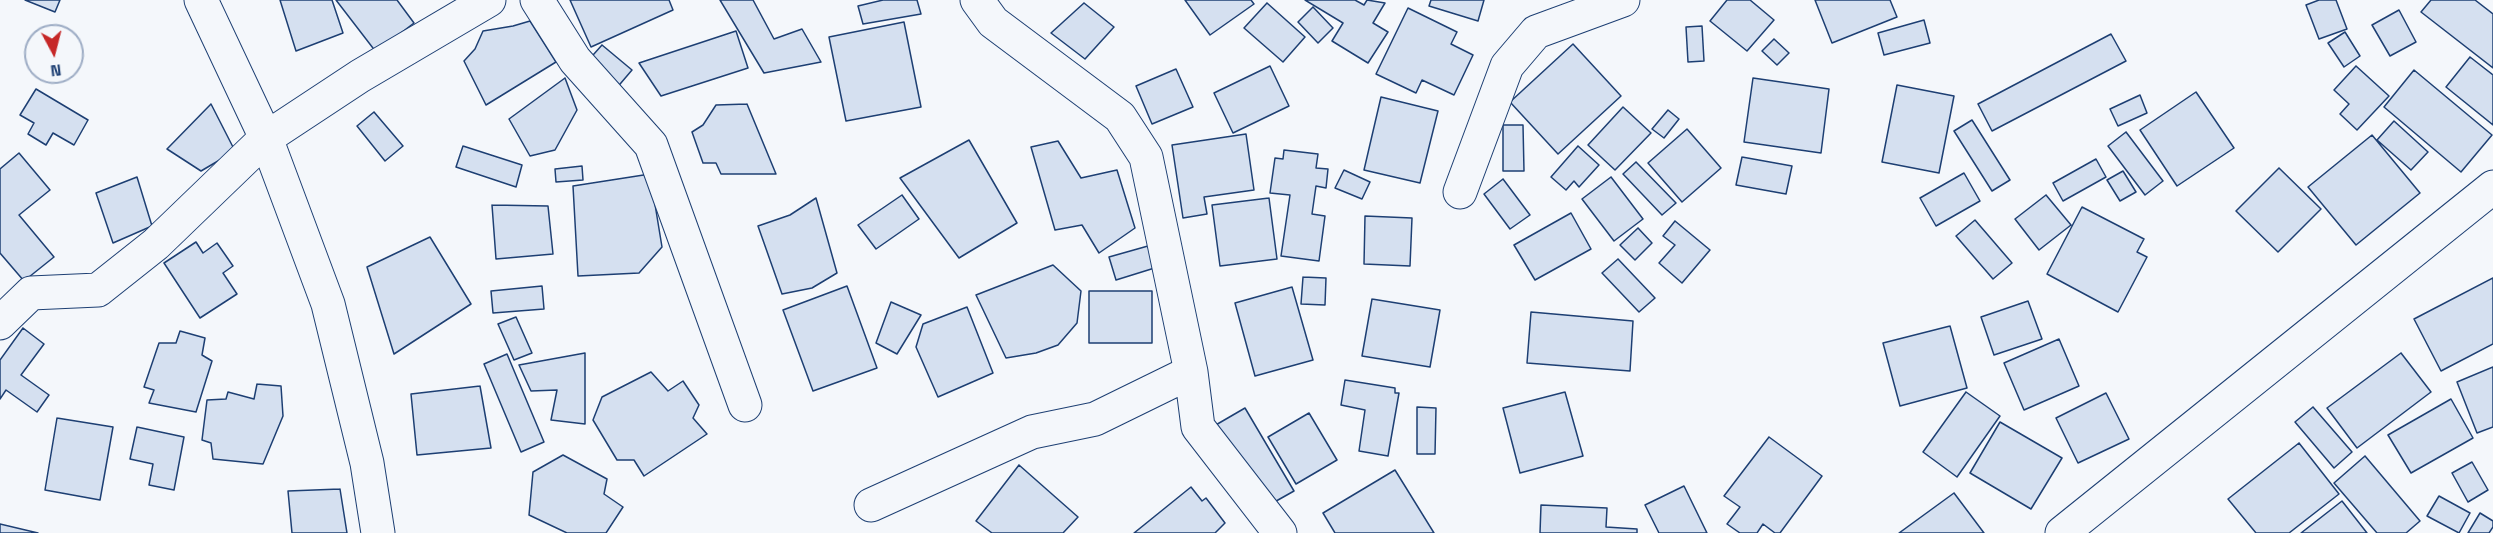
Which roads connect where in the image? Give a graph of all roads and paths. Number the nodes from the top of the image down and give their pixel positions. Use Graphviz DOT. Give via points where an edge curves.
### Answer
graph roads {
  1 [pos="201,0"];
  2 [pos="489,0"];
  3 [pos="537,0"];
  4 [pos="977,0"];
  5 [pos="1623,0"];
  6 [pos="266,138"];
  7 [pos="2493,187"];
  8 [pos="1460,192"];
  9 [pos="0,323"];
  10 [pos="1191,372"];
  11 [pos="745,405"];
  12 [pos="871,505"];
  13 [pos="378,533"];
  14 [pos="1280,533"];
  15 [pos="2062,533"];
  1 -- 6 [label="street"];
  2 -- 6 [label="street" via="360,76"];
  3 -- 11 [label="street" via="575,60 651,145"];
  4 -- 10 [label="street" via="993,22 1120,117 1146,157"];
  5 -- 8 [label="street" via="1536,32 1521,49 1507,66"];
  6 -- 9 [label="street" via="156,244 98,290 31,293"];
  6 -- 13 [label="street" via="328,304 367,463"];
  7 -- 15 [label="street"];
  10 -- 12 [label="street" via="1095,419 1032,432"];
  10 -- 14 [label="street" via="1198,427"];
}
